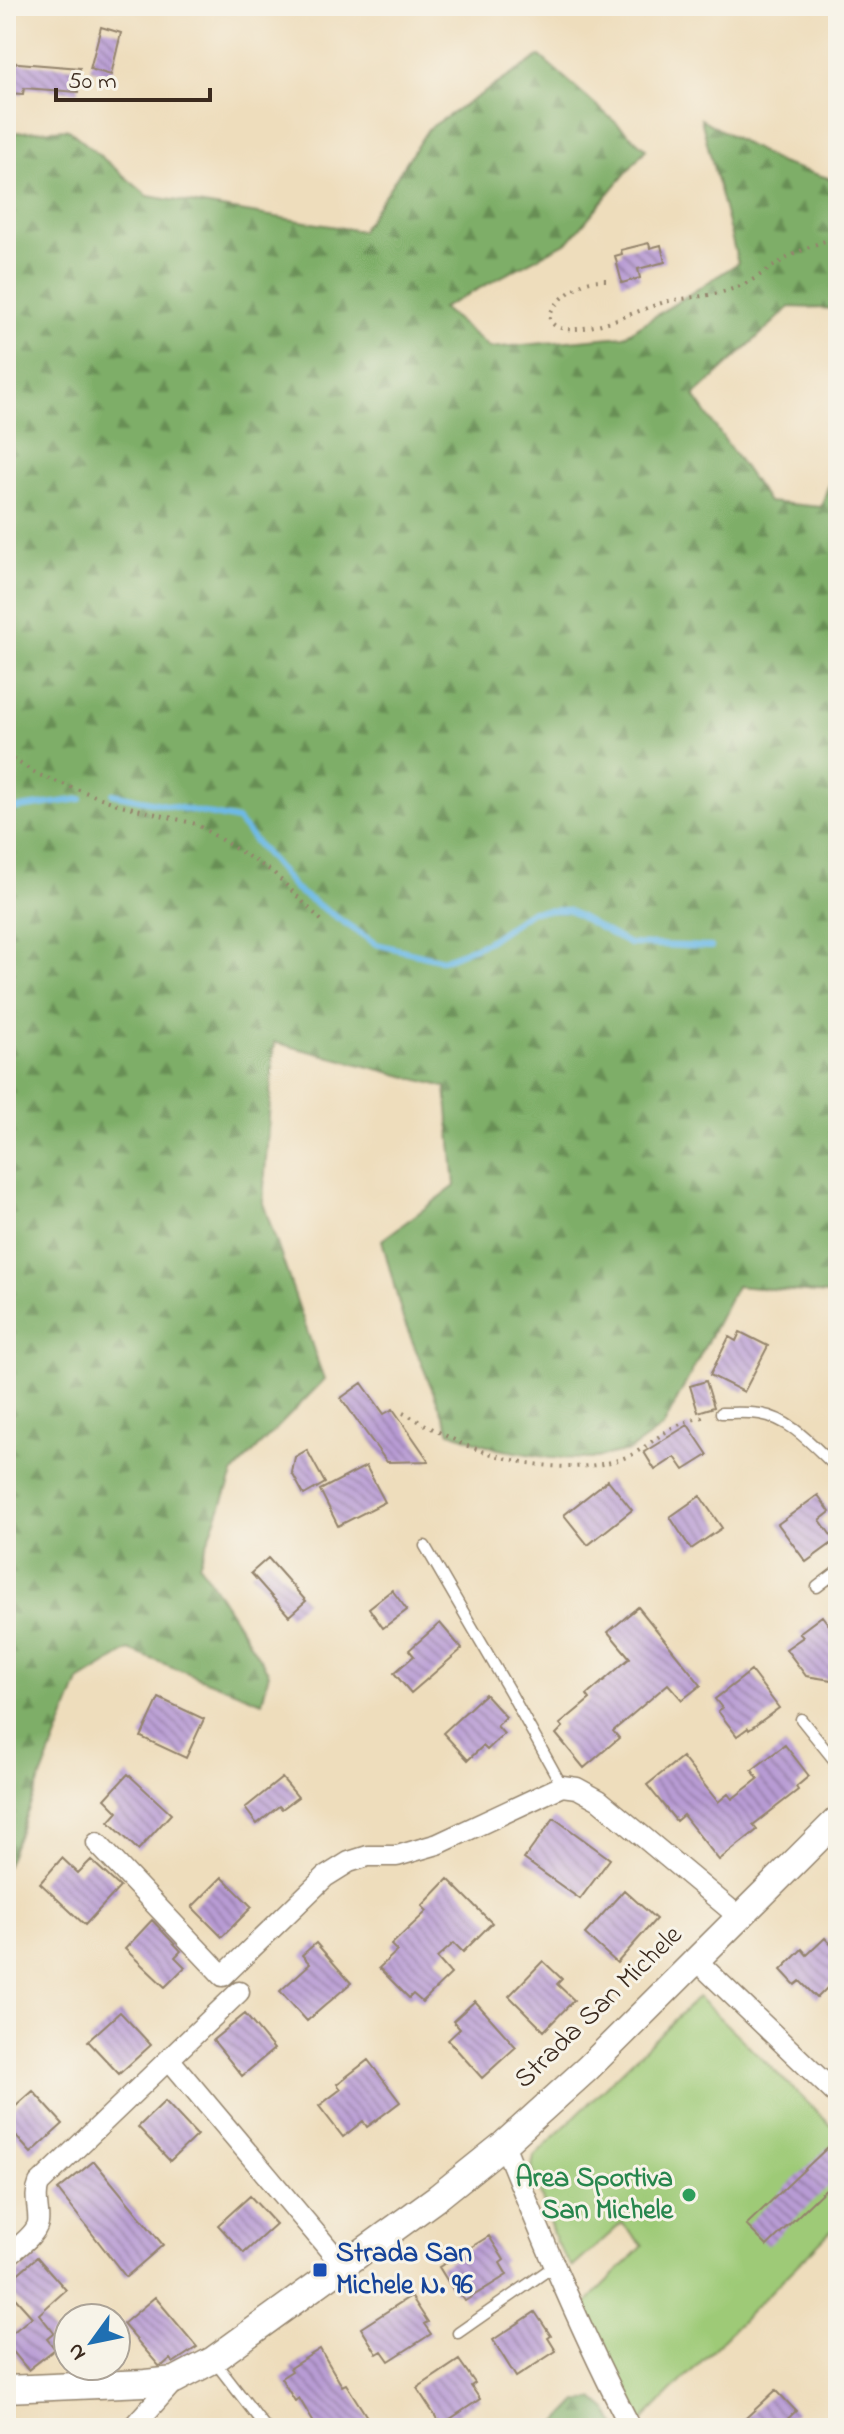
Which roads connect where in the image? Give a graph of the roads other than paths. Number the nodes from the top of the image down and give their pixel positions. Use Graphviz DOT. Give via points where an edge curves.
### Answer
graph roads {
  1 [pos="721,1413"];
  2 [pos="838,1469"];
  3 [pos="425,1546"];
  4 [pos="838,1571"];
  5 [pos="817,1587"];
  6 [pos="801,1719"];
  7 [pos="838,1765"];
  8 [pos="562,1786"];
  9 [pos="838,1819"];
  10 [pos="97,1843"];
  11 [pos="738,1916"];
  12 [pos="695,1959"];
  13 [pos="239,1992"];
  14 [pos="169,2059"];
  15 [pos="838,2096"];
  16 [pos="504,2144"];
  17 [pos="6,2257"];
  18 [pos="343,2266"];
  19 [pos="554,2266"];
  20 [pos="458,2333"];
  21 [pos="213,2360"];
  22 [pos="175,2380"];
  23 [pos="6,2389"];
  24 [pos="132,2428"];
  25 [pos="266,2428"];
  26 [pos="631,2428"];
  1 -- 2 [label="lane" via="780,1420"];
  3 -- 8 [label="lane"];
  4 -- 5 [label="lane"];
  6 -- 7 [label="lane"];
  8 -- 10 [label="street" via="438,1844 349,1862 325,1877 223,1976"];
  8 -- 11 [label="street" via="599,1800"];
  9 -- 11 [label="street, Strada San Michele"];
  11 -- 12 [label="street, Strada San Michele"];
  12 -- 15 [label="street"];
  12 -- 16 [label="street, Strada San Michele"];
  13 -- 14 [label="street"];
  14 -- 17 [label="street" via="39,2184 35,2231"];
  14 -- 18 [label="street"];
  16 -- 18 [label="street, Strada San Michele"];
  16 -- 19 [label="street"];
  18 -- 21 [label="street, Strada San Michele"];
  19 -- 20 [label="lane"];
  19 -- 26 [label="street"];
  21 -- 22 [label="street, Strada San Michele"];
  21 -- 25 [label="lane"];
  22 -- 23 [label="street, Strada San Michele"];
  22 -- 24 [label="street"];
}
